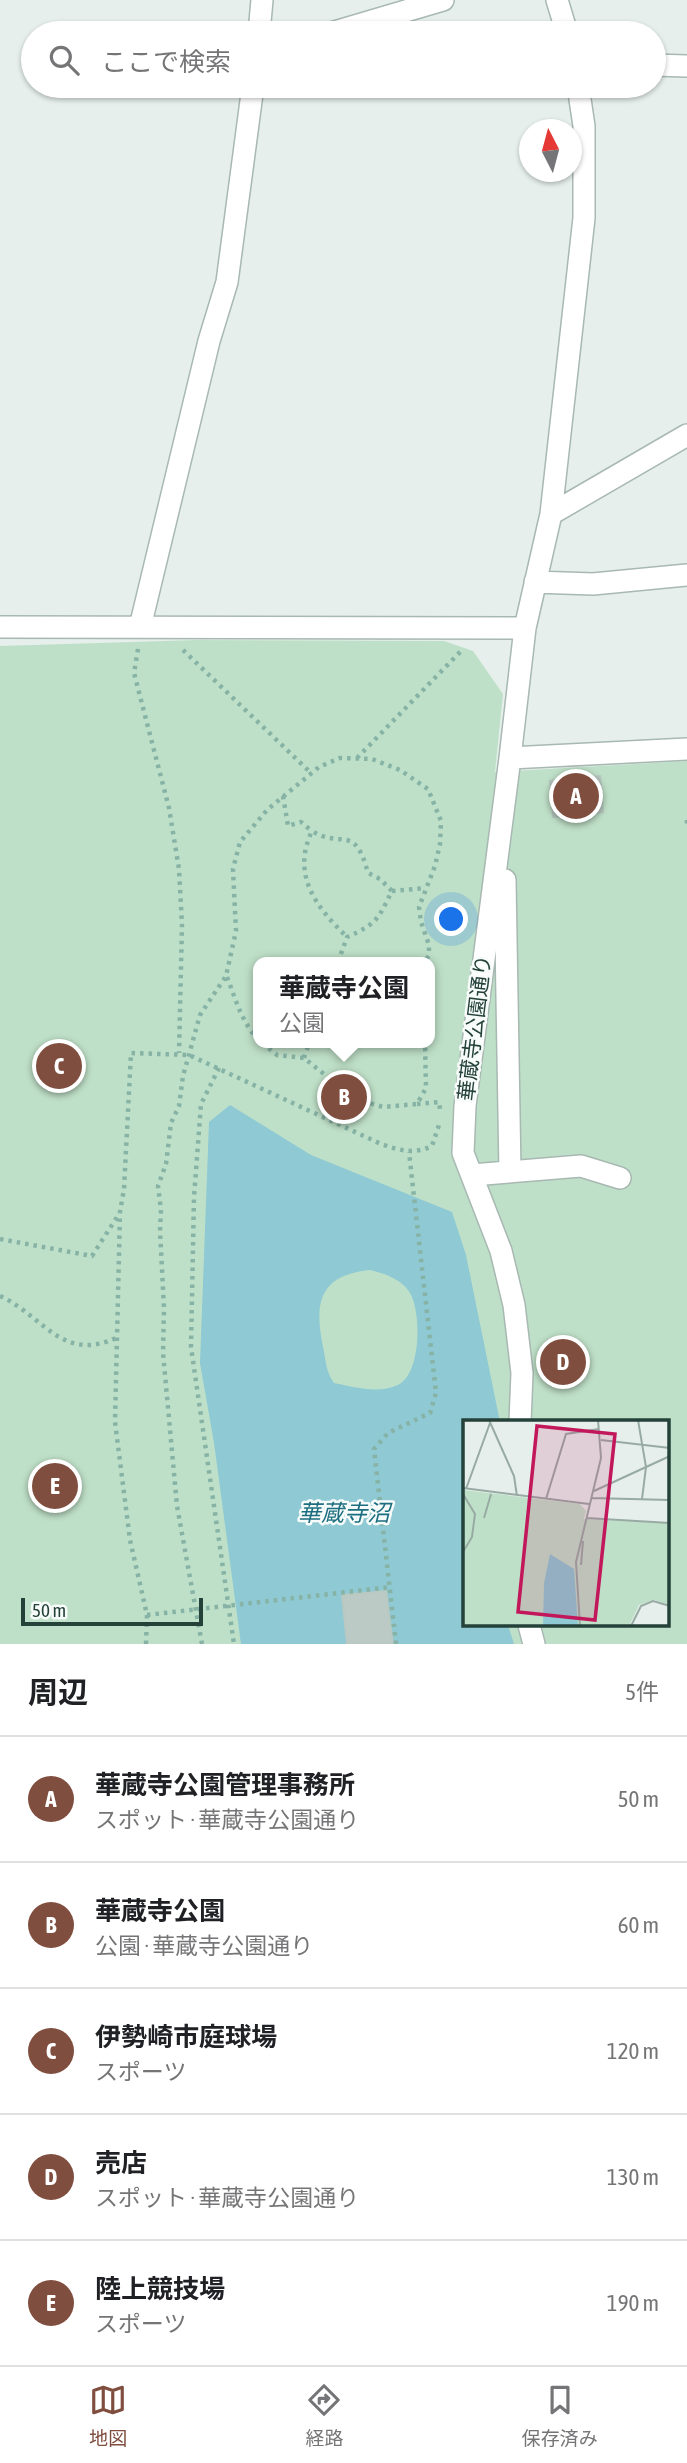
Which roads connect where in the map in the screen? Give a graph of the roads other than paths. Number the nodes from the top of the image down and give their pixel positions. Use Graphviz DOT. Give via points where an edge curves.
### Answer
graph roads {
  1 [pos="262,0"];
  2 [pos="443,0"];
  3 [pos="557,0"];
  4 [pos="261,21"];
  5 [pos="372,21"];
  6 [pos="563,21"];
  7 [pos="666,65"];
  8 [pos="687,66"];
  9 [pos="251,98"];
  10 [pos="580,98"];
  11 [pos="687,435"];
  12 [pos="551,514"];
  13 [pos="687,575"];
  14 [pos="536,582"];
  15 [pos="0,626"];
  16 [pos="525,628"];
  17 [pos="140,634"];
  18 [pos="687,749"];
  19 [pos="510,758"];
  20 [pos="504,807"];
  21 [pos="510,1172"];
  22 [pos="472,1175"];
  23 [pos="621,1178"];
  24 [pos="520,1420"];
  25 [pos="529,1626"];
  26 [pos="534,1644"];
  1 -- 4 [label="street"];
  2 -- 5 [label="street"];
  3 -- 6 [label="street"];
  7 -- 8 [label="street"];
  9 -- 17 [label="street" via="227,282"];
  10 -- 12 [label="street, 華蔵寺公園通り" via="584,218"];
  11 -- 12 [label="street"];
  12 -- 14 [label="street, 華蔵寺公園通り"];
  13 -- 14 [label="street" via="593,584"];
  14 -- 16 [label="street, 華蔵寺公園通り"];
  15 -- 17 [label="street"];
  16 -- 17 [label="street"];
  16 -- 19 [label="street, 華蔵寺公園通り"];
  18 -- 19 [label="street"];
  19 -- 20 [label="street, 華蔵寺公園通り"];
  20 -- 21 [label="street"];
  20 -- 22 [label="street, 華蔵寺公園通り" via="464,1120 463,1153"];
  21 -- 22 [label="street"];
  21 -- 23 [label="street" via="581,1166"];
  22 -- 24 [label="street, 華蔵寺公園通り" via="502,1251 514,1304 522,1373"];
  25 -- 26 [label="street"];
}
